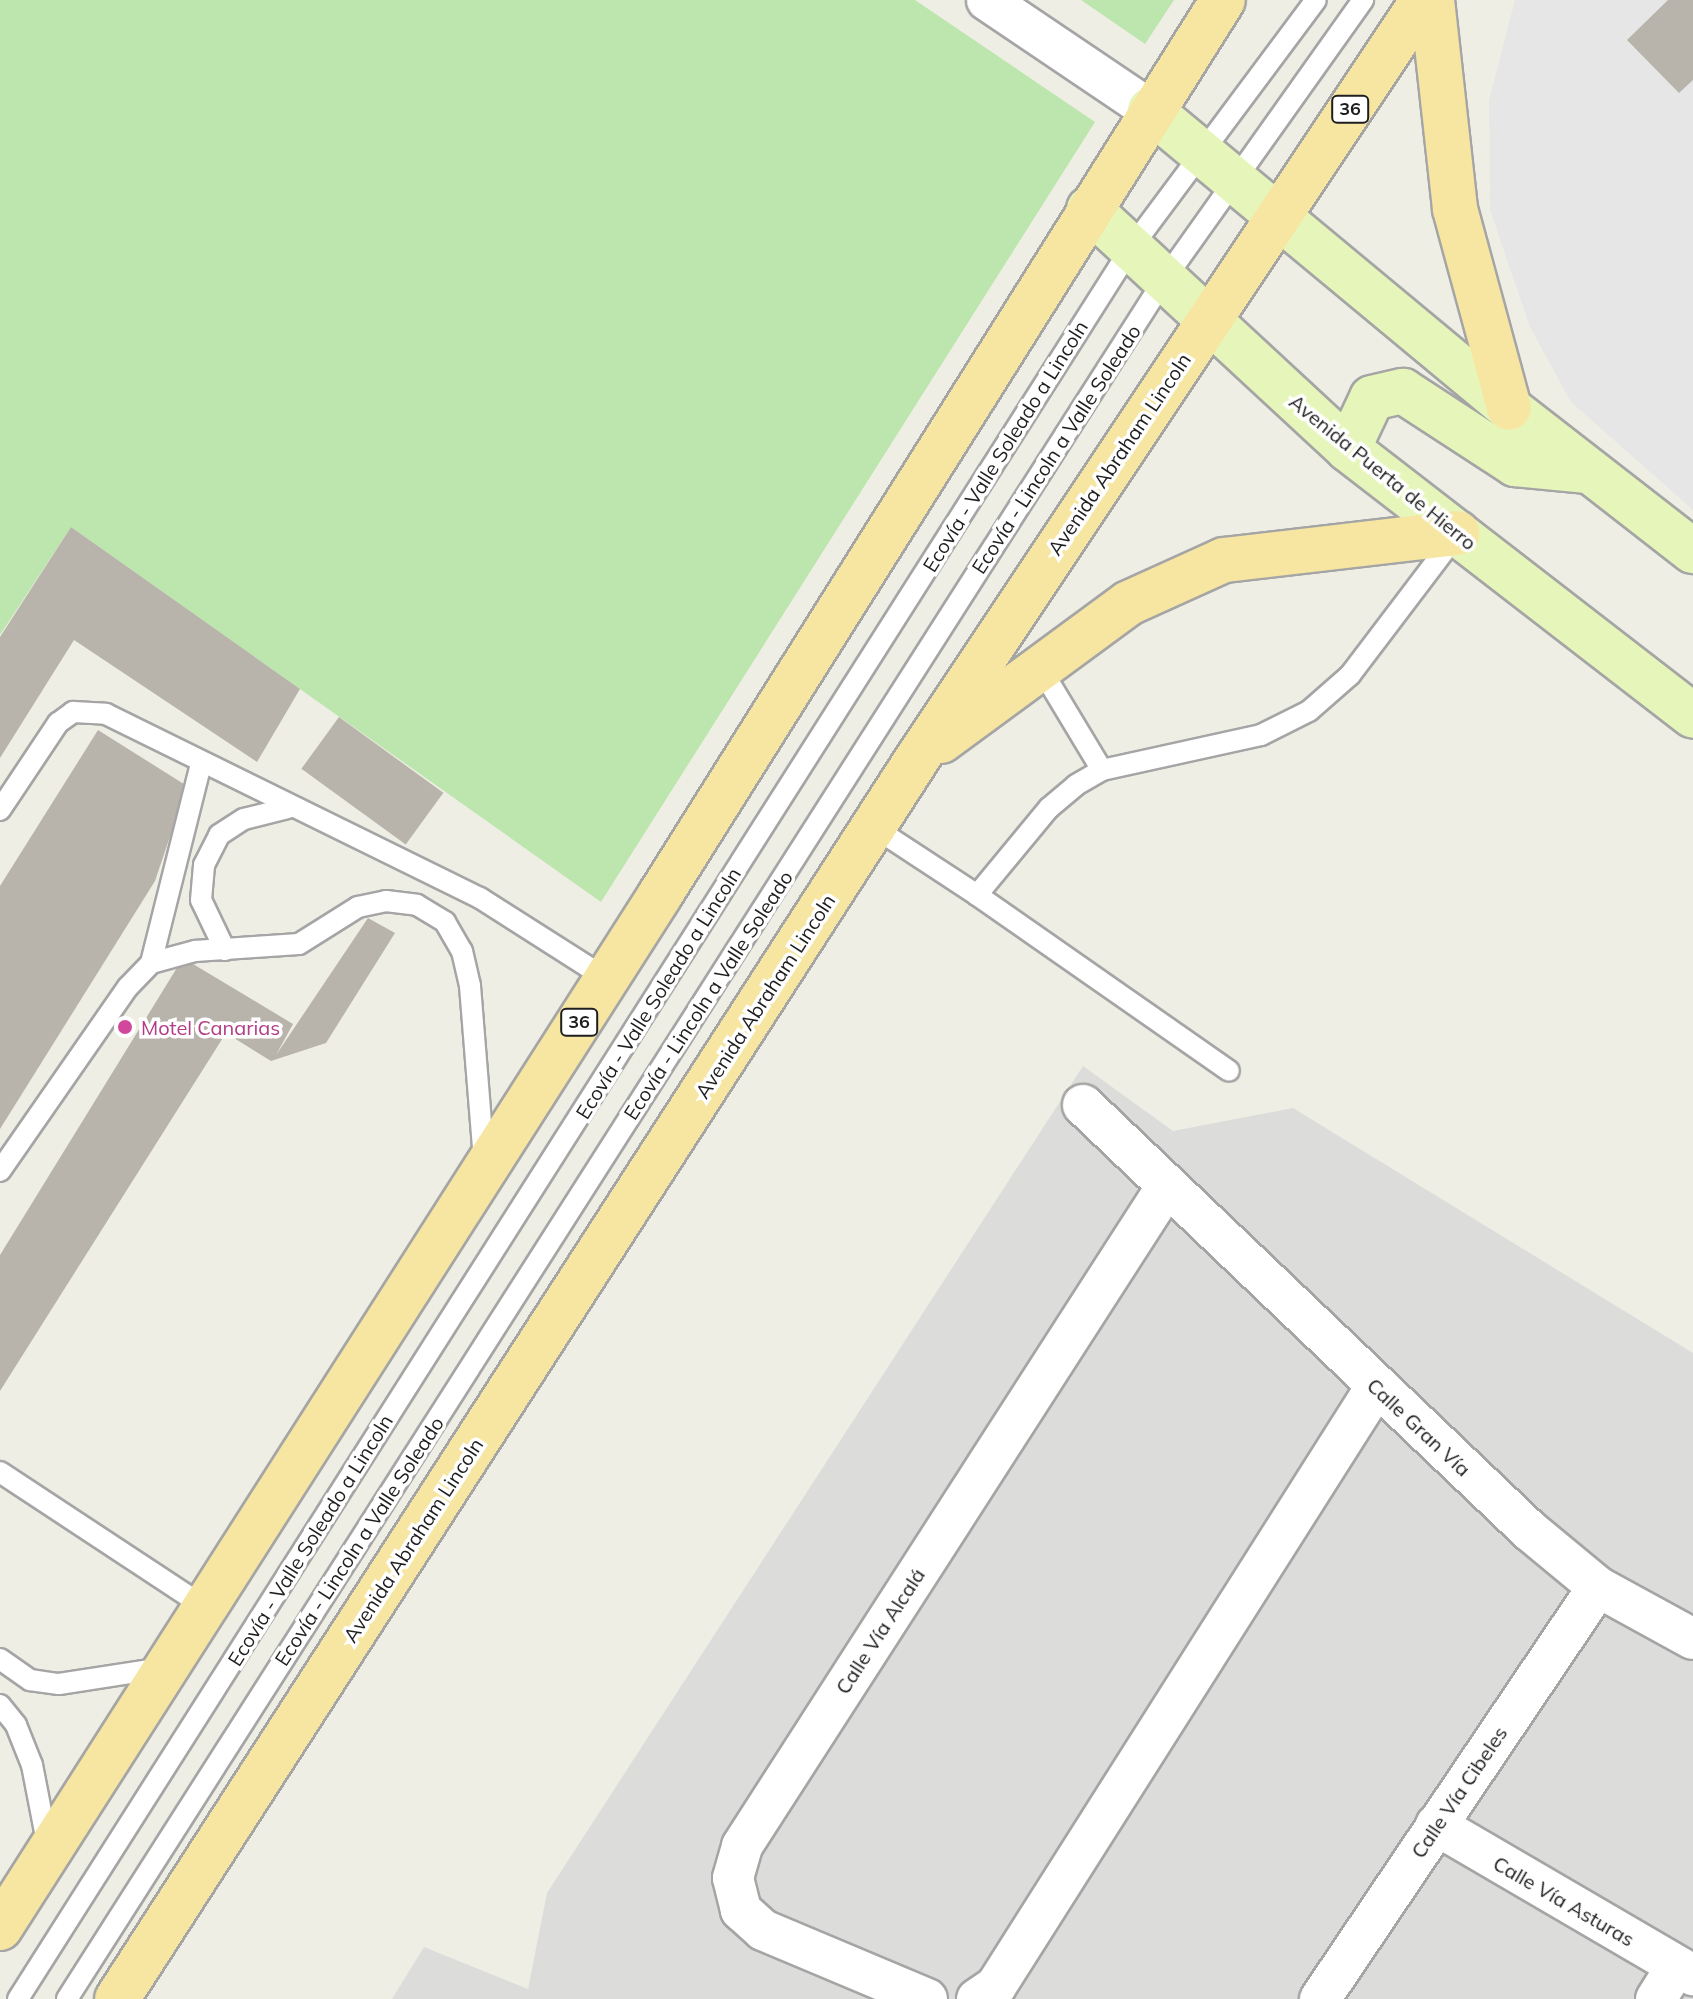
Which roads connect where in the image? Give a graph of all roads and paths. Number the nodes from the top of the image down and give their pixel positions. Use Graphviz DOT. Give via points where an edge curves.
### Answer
graph roads {
  1 [pos="987,0"];
  2 [pos="1223,0"];
  3 [pos="1316,0"];
  4 [pos="1363,0"];
  5 [pos="1423,0"];
  6 [pos="1432,0"];
  7 [pos="1150,110"];
  8 [pos="1201,150"];
  9 [pos="1234,179"];
  10 [pos="1089,209"];
  11 [pos="1277,217"];
  12 [pos="1131,248"];
  13 [pos="1164,280"];
  14 [pos="1207,323"];
  15 [pos="1509,408"];
  16 [pos="1348,449"];
  17 [pos="1588,471"];
  18 [pos="1457,533"];
  19 [pos="1693,551"];
  20 [pos="1041,669"];
  21 [pos="1688,711"];
  22 [pos="917,759"];
  23 [pos="201,764"];
  24 [pos="1102,770"];
  25 [pos="288,808"];
  26 [pos="0,810"];
  27 [pos="875,828"];
  28 [pos="977,895"];
  29 [pos="225,950"];
  30 [pos="151,963"];
  31 [pos="607,979"];
  32 [pos="1229,1071"];
  33 [pos="1083,1105"];
  34 [pos="484,1170"];
  35 [pos="0,1171"];
  36 [pos="1167,1186"];
  37 [pos="1376,1387"];
  38 [pos="0,1472"];
  39 [pos="1598,1587"];
  40 [pos="205,1607"];
  41 [pos="1693,1639"];
  42 [pos="0,1659"];
  43 [pos="166,1667"];
  44 [pos="0,1705"];
  45 [pos="1436,1825"];
  46 [pos="49,1851"];
  47 [pos="0,1928"];
  48 [pos="1675,1980"];
  49 [pos="18,1999"];
  50 [pos="67,1999"];
  51 [pos="117,1999"];
  52 [pos="927,1999"];
  53 [pos="977,1999"];
  54 [pos="1320,1999"];
  1 -- 7 [label="street"];
  2 -- 7 [label="main road, 36"];
  3 -- 8 [label="lane, Ecovía - Valle Soleado a Lincoln"];
  4 -- 9 [label="lane, Ecovía - Lincoln a Valle Soleado"];
  5 -- 11 [label="main road, Avenida Abraham Lincoln / 36"];
  6 -- 15 [label="main road" via="1455,209"];
  7 -- 8 [label="street"];
  7 -- 10 [label="main road, 36"];
  8 -- 9 [label="street"];
  8 -- 12 [label="lane, Ecovía - Valle Soleado a Lincoln"];
  9 -- 11 [label="street"];
  9 -- 13 [label="lane, Ecovía - Lincoln a Valle Soleado"];
  10 -- 12 [label="street, Avenida Puerta de Hierro"];
  10 -- 31 [label="main road, 36"];
  11 -- 14 [label="main road, Avenida Abraham Lincoln / 36"];
  11 -- 15 [label="street"];
  12 -- 13 [label="street, Avenida Puerta de Hierro"];
  12 -- 49 [label="lane, Ecovía - Valle Soleado a Lincoln"];
  13 -- 14 [label="street, Avenida Puerta de Hierro"];
  13 -- 50 [label="lane, Ecovía - Lincoln a Valle Soleado"];
  14 -- 16 [label="street, Avenida Puerta de Hierro"];
  14 -- 22 [label="main road, Avenida Abraham Lincoln / 36"];
  15 -- 17 [label="street"];
  16 -- 17 [label="street" via="1372,398 1403,391 1515,464"];
  16 -- 18 [label="street, Avenida Puerta de Hierro"];
  17 -- 19 [label="street"];
  18 -- 20 [label="main road" via="1224,560 1129,603"];
  18 -- 21 [label="street, Avenida Puerta de Hierro"];
  18 -- 24 [label="lane" via="1350,675 1309,711 1261,735"];
  20 -- 22 [label="main road"];
  20 -- 24 [label="lane"];
  22 -- 27 [label="main road, Avenida Abraham Lincoln / 36"];
  23 -- 25 [label="lane"];
  23 -- 26 [label="lane" via="106,714 73,712 58,723"];
  23 -- 30 [label="lane"];
  24 -- 28 [label="lane" via="1049,808"];
  25 -- 29 [label="lane" via="244,819 219,835 204,865 201,900"];
  25 -- 31 [label="lane" via="480,898"];
  27 -- 28 [label="lane"];
  27 -- 51 [label="main road, Avenida Abraham Lincoln / 36"];
  28 -- 32 [label="lane"];
  29 -- 30 [label="lane" via="171,955"];
  29 -- 34 [label="lane" via="299,944 358,907 386,901 417,905 445,922 462,951 470,986"];
  30 -- 35 [label="lane" via="128,987"];
  31 -- 34 [label="main road, 36"];
  33 -- 36 [label="street, Calle Gran Vía"];
  34 -- 40 [label="main road, 36"];
  36 -- 37 [label="street, Calle Gran Vía"];
  36 -- 52 [label="street, Calle Vía Alcalá" via="742,1846 733,1878 741,1910 763,1930"];
  37 -- 39 [label="street, Calle Gran Vía"];
  37 -- 53 [label="street" via="996,1986"];
  38 -- 40 [label="lane"];
  39 -- 41 [label="street, Calle Gran Vía"];
  39 -- 45 [label="street, Calle Vía Cibeles"];
  40 -- 43 [label="main road, 36"];
  42 -- 43 [label="lane" via="30,1680 59,1684"];
  43 -- 46 [label="main road, 36"];
  44 -- 46 [label="lane" via="16,1725 32,1765"];
  45 -- 48 [label="street, Calle Vía Asturas"];
  45 -- 54 [label="street, Calle Vía Cibeles"];
  46 -- 47 [label="main road, 36"];
}
